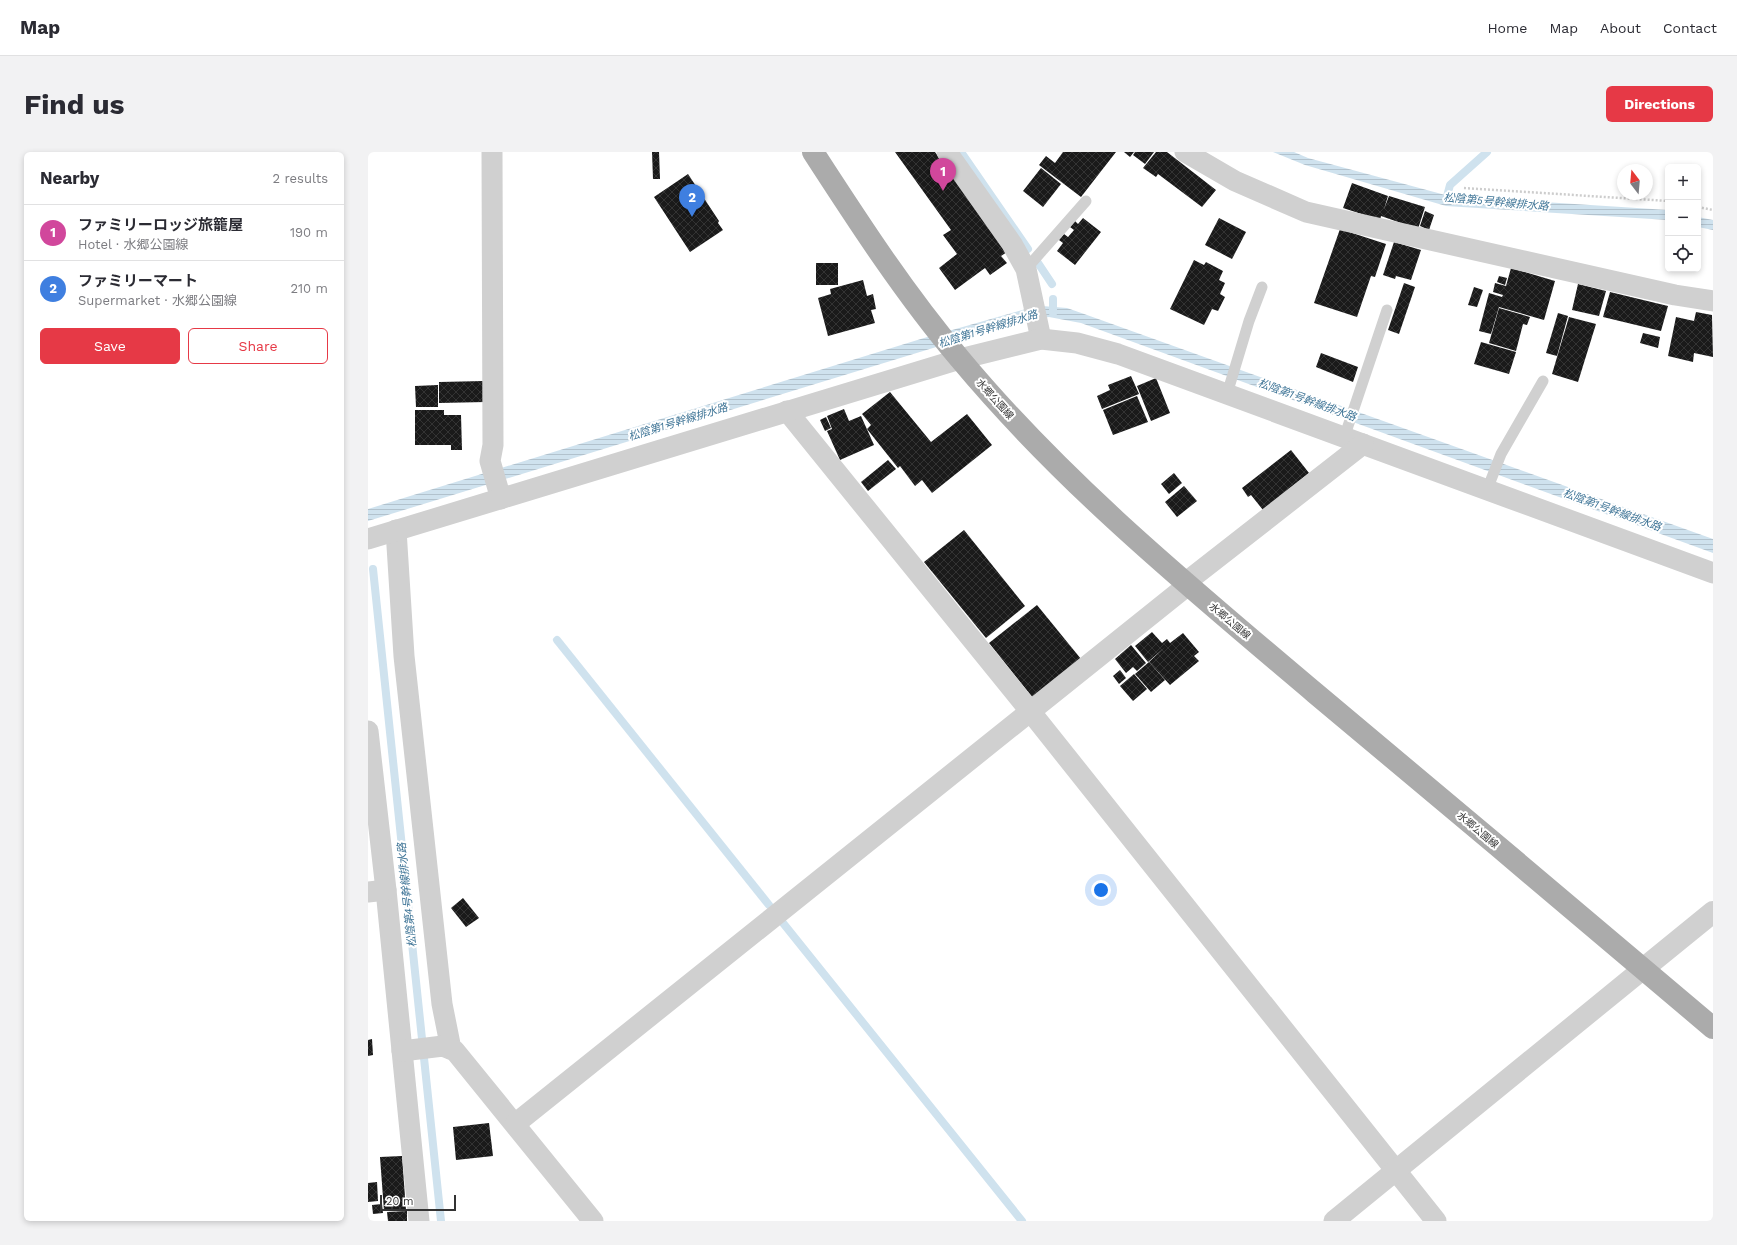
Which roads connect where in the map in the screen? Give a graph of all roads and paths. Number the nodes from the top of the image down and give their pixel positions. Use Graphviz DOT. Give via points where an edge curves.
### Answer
graph roads {
  1 [pos="492,152"];
  2 [pos="813,152"];
  3 [pos="947,152"];
  4 [pos="1185,152"];
  5 [pos="1464,188"];
  6 [pos="1086,201"];
  7 [pos="1665,201"];
  8 [pos="1701,208"];
  9 [pos="1713,210"];
  10 [pos="1026,269"];
  11 [pos="1262,286"];
  12 [pos="1713,301"];
  13 [pos="1387,310"];
  14 [pos="1040,334"];
  15 [pos="956,355"];
  16 [pos="1543,382"];
  17 [pos="1228,391"];
  18 [pos="787,411"];
  19 [pos="1352,437"];
  20 [pos="1488,486"];
  21 [pos="500,495"];
  22 [pos="396,530"];
  23 [pos="368,539"];
  24 [pos="1713,573"];
  25 [pos="1186,584"];
  26 [pos="1030,711"];
  27 [pos="368,731"];
  28 [pos="377,891"];
  29 [pos="1713,912"];
  30 [pos="1643,969"];
  31 [pos="1713,1028"];
  32 [pos="444,1048"];
  33 [pos="405,1050"];
  34 [pos="515,1124"];
  35 [pos="1396,1171"];
  36 [pos="419,1221"];
  37 [pos="593,1221"];
  38 [pos="1334,1221"];
  39 [pos="1436,1221"];
  1 -- 21 [label="street" via="493,445 490,462"];
  2 -- 15 [label="main road, 水郷公園線" via="907,292"];
  3 -- 10 [label="street" via="1012,244"];
  4 -- 12 [label="street" via="1235,181 1306,212 1675,295"];
  5 -- 7 [label="path"];
  6 -- 10 [label="lane"];
  8 -- 9 [label="path"];
  10 -- 14 [label="street"];
  11 -- 17 [label="lane"];
  13 -- 19 [label="lane" via="1356,404"];
  14 -- 15 [label="street"];
  14 -- 17 [label="street" via="1118,354"];
  15 -- 18 [label="street"];
  15 -- 25 [label="main road, 水郷公園線" via="1012,418 1067,473"];
  16 -- 20 [label="lane" via="1501,454"];
  17 -- 19 [label="street"];
  18 -- 21 [label="street"];
  18 -- 26 [label="street"];
  19 -- 20 [label="street"];
  19 -- 25 [label="street"];
  20 -- 24 [label="street"];
  21 -- 22 [label="street"];
  22 -- 23 [label="street"];
  22 -- 32 [label="street" via="404,656 442,1004"];
  25 -- 26 [label="street"];
  25 -- 30 [label="main road, 水郷公園線"];
  26 -- 34 [label="street"];
  26 -- 35 [label="street"];
  27 -- 28 [label="street"];
  28 -- 33 [label="street"];
  29 -- 30 [label="street"];
  30 -- 31 [label="main road, 水郷公園線"];
  30 -- 35 [label="street"];
  32 -- 33 [label="street"];
  32 -- 34 [label="street" via="455,1050"];
  33 -- 36 [label="street"];
  34 -- 37 [label="street"];
  35 -- 38 [label="street"];
  35 -- 39 [label="street"];
}
